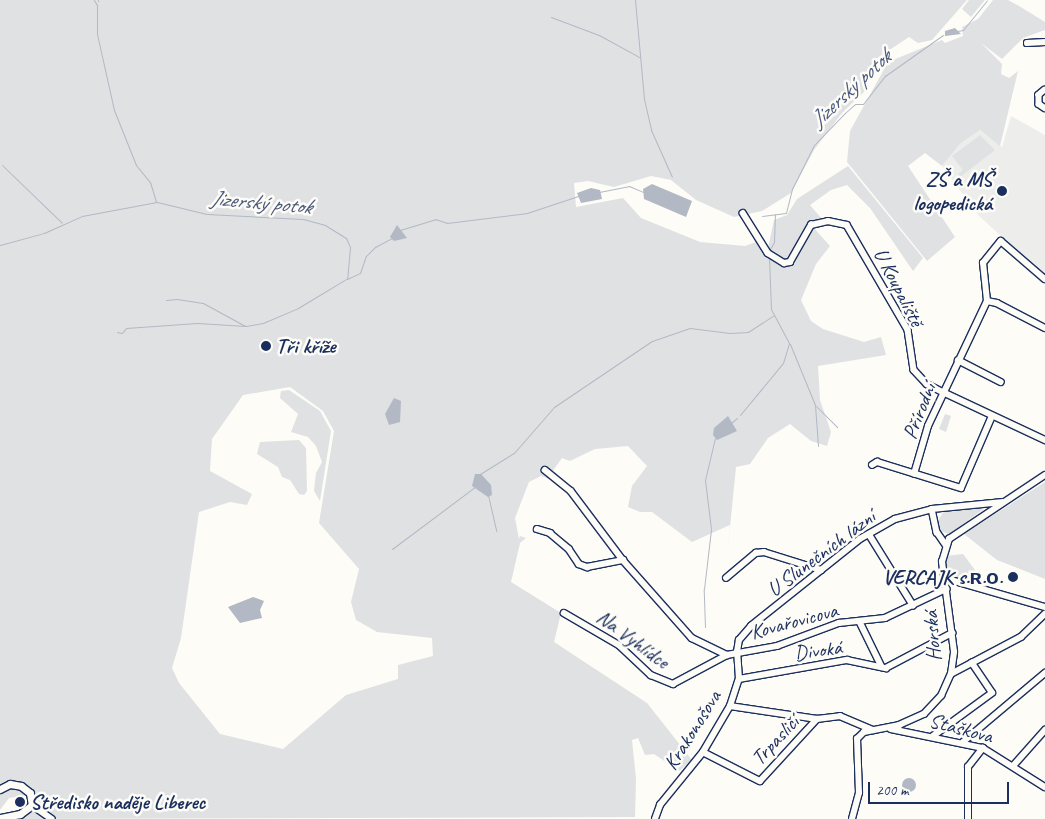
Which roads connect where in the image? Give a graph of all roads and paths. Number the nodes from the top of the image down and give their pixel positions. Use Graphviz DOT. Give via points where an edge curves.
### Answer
graph roads {
  1 [pos="1045,42"];
  2 [pos="1027,43"];
  3 [pos="1045,90"];
  4 [pos="1045,108"];
  5 [pos="745,216"];
  6 [pos="1045,279"];
  7 [pos="987,301"];
  8 [pos="1045,328"];
  9 [pos="958,360"];
  10 [pos="1001,382"];
  11 [pos="943,392"];
  12 [pos="992,416"];
  13 [pos="1045,440"];
  14 [pos="872,465"];
  15 [pos="545,470"];
  16 [pos="914,474"];
  17 [pos="1045,475"];
  18 [pos="1003,502"];
  19 [pos="932,509"];
  20 [pos="537,529"];
  21 [pos="869,534"];
  22 [pos="946,546"];
  23 [pos="623,560"];
  24 [pos="821,570"];
  25 [pos="726,578"];
  26 [pos="944,578"];
  27 [pos="946,589"];
  28 [pos="913,605"];
  29 [pos="1045,607"];
  30 [pos="564,613"];
  31 [pos="1045,614"];
  32 [pos="860,622"];
  33 [pos="952,633"];
  34 [pos="736,652"];
  35 [pos="727,655"];
  36 [pos="972,663"];
  37 [pos="882,667"];
  38 [pos="1045,673"];
  39 [pos="951,674"];
  40 [pos="740,679"];
  41 [pos="730,706"];
  42 [pos="816,719"];
  43 [pos="909,722"];
  44 [pos="889,728"];
  45 [pos="873,730"];
  46 [pos="1045,730"];
  47 [pos="914,733"];
  48 [pos="933,736"];
  49 [pos="963,742"];
  50 [pos="983,748"];
  51 [pos="702,752"];
  52 [pos="1013,766"];
  53 [pos="1045,787"];
  54 [pos="0,789"];
  55 [pos="32,805"];
  56 [pos="0,818"];
  57 [pos="52,819"];
  58 [pos="655,819"];
  59 [pos="852,819"];
  60 [pos="968,819"];
  1 -- 2 [label="street"];
  3 -- 4 [label="street" via="1039,95 1039,104"];
  5 -- 11 [label="street, U Koupaliště" via="770,255 784,264 790,262 806,230 816,223 828,221 847,225 908,330 914,370 927,384"];
  6 -- 7 [label="street" via="1001,241 983,263"];
  7 -- 8 [label="street"];
  7 -- 9 [label="street, Přírodní"];
  9 -- 10 [label="street"];
  9 -- 11 [label="street, Přírodní"];
  11 -- 12 [label="street, U Koupaliště"];
  11 -- 16 [label="street, Přírodní" via="928,426"];
  12 -- 13 [label="street, U Koupaliště"];
  12 -- 16 [label="street" via="961,488"];
  14 -- 16 [label="street" via="876,462"];
  15 -- 23 [label="street" via="571,491"];
  17 -- 18 [label="street"];
  18 -- 19 [label="street, U Slunečních lázní"];
  18 -- 22 [label="street" via="959,532"];
  19 -- 21 [label="street, U Slunečních lázní" via="895,519"];
  19 -- 22 [label="street" via="937,532"];
  20 -- 23 [label="street" via="550,533 569,549 579,564 587,567"];
  21 -- 24 [label="street, U Slunečních lázní"];
  21 -- 28 [label="street"];
  22 -- 26 [label="street, Horská" via="942,562"];
  23 -- 35 [label="street" via="692,638"];
  24 -- 25 [label="street" via="764,552 756,553"];
  24 -- 34 [label="street, U Slunečních lázní" via="744,632"];
  26 -- 27 [label="street, Horská"];
  26 -- 29 [label="street"];
  27 -- 28 [label="street, Kovařovicova"];
  27 -- 33 [label="street, Horská"];
  28 -- 32 [label="street, Kovařovicova" via="886,618"];
  30 -- 35 [label="street, Na Vyhlídce" via="619,645 664,683 673,684"];
  31 -- 36 [label="street" via="1021,637"];
  32 -- 34 [label="street, Kovařovicova" via="833,625 777,646"];
  32 -- 37 [label="street, Kovařovicova"];
  33 -- 37 [label="street, Divoká" via="907,659"];
  33 -- 39 [label="street, Horská" via="954,657"];
  34 -- 35 [label="street, Na Vyhlídce"];
  34 -- 40 [label="street, Krakonošova"];
  36 -- 39 [label="street"];
  36 -- 48 [label="street" via="992,693"];
  37 -- 40 [label="street, Divoká" via="847,660"];
  38 -- 49 [label="street"];
  39 -- 43 [label="street, Horská" via="932,707"];
  40 -- 41 [label="street, Krakonošova"];
  41 -- 42 [label="street"];
  41 -- 51 [label="street, Krakonošova"];
  42 -- 45 [label="street" via="840,716"];
  42 -- 51 [label="street, Trpasličí" via="760,780"];
  43 -- 44 [label="street, Horská"];
  43 -- 47 [label="street"];
  44 -- 45 [label="street, Horská"];
  44 -- 47 [label="street, Staškova"];
  45 -- 59 [label="street" via="862,733 856,741 859,788"];
  46 -- 52 [label="street"];
  47 -- 48 [label="street, Staškova"];
  48 -- 49 [label="street, Staškova"];
  49 -- 50 [label="street, Staškova"];
  50 -- 52 [label="street, Staškova"];
  50 -- 60 [label="street" via="968,767"];
  51 -- 58 [label="street, Krakonošova" via="660,805"];
  52 -- 53 [label="street, Staškova"];
  54 -- 55 [label="street" via="10,784 21,786 30,793"];
  55 -- 56 [label="street" via="20,814"];
  55 -- 57 [label="street"];
}
